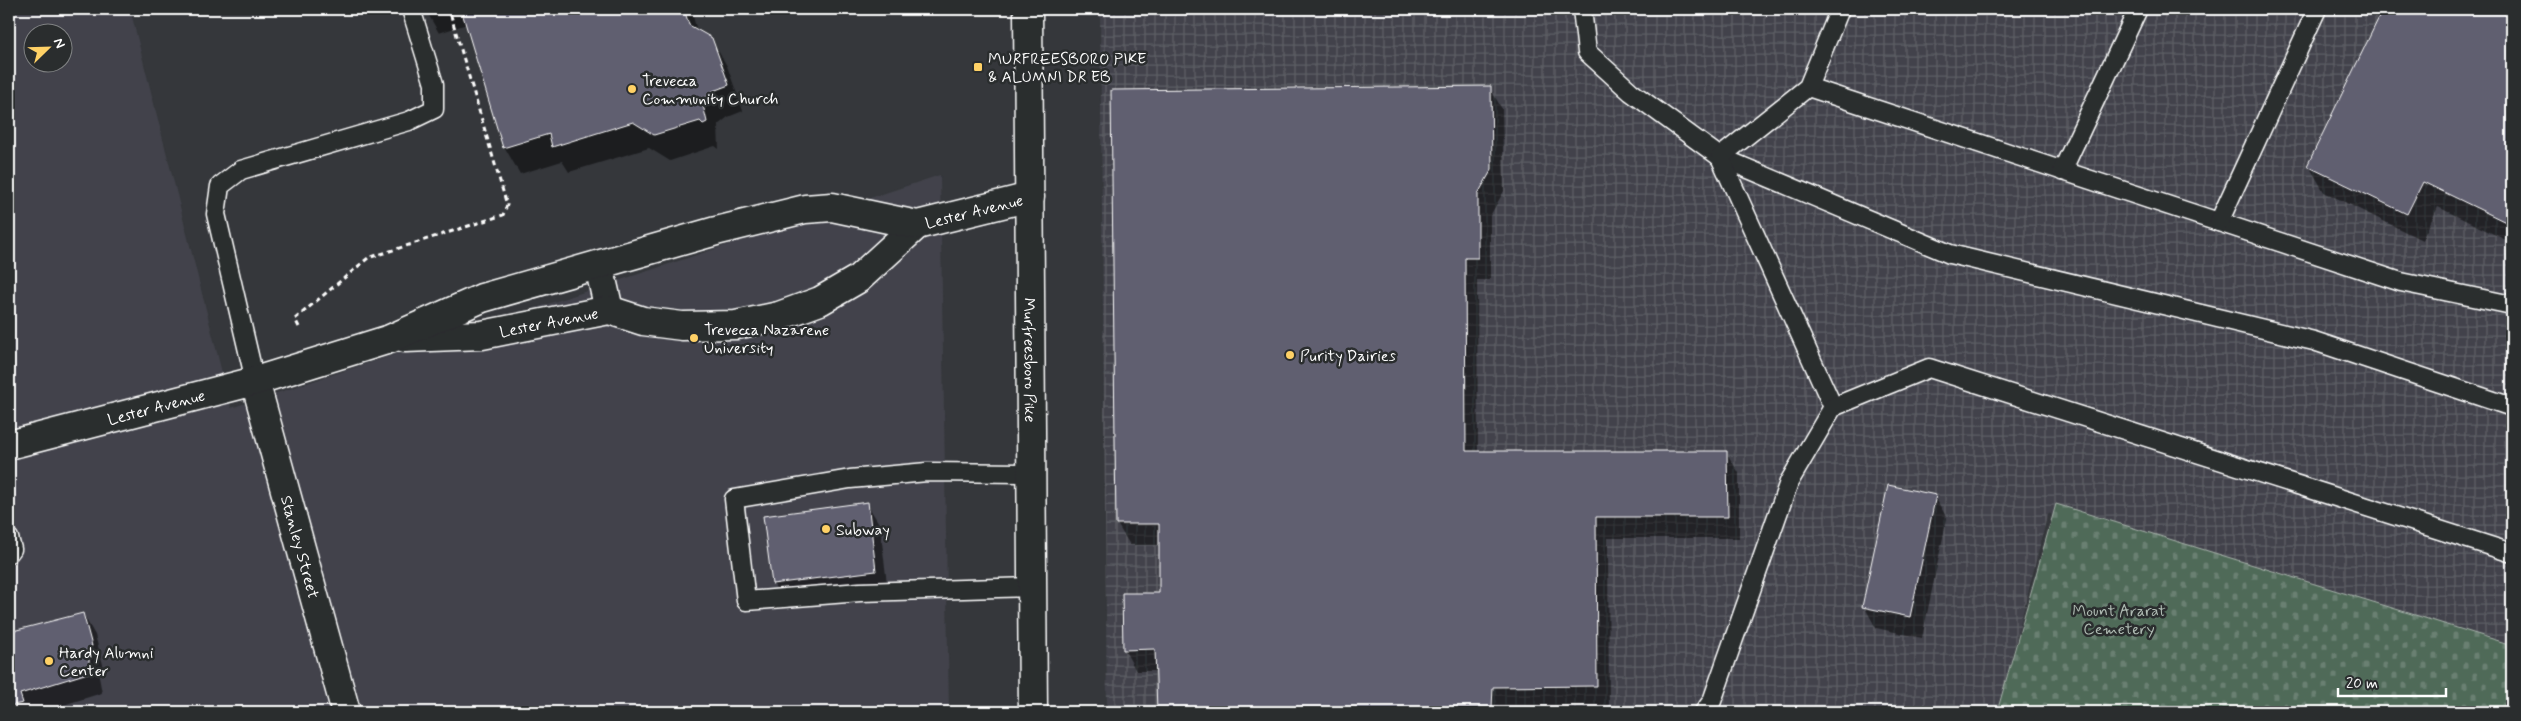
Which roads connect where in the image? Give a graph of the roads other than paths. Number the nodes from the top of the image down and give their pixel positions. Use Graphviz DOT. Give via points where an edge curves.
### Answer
graph roads {
  1 [pos="411,9"];
  2 [pos="1028,9"];
  3 [pos="1582,9"];
  4 [pos="1840,9"];
  5 [pos="2138,9"];
  6 [pos="2317,9"];
  7 [pos="1808,87"];
  8 [pos="1720,157"];
  9 [pos="2062,171"];
  10 [pos="1030,197"];
  11 [pos="2219,222"];
  12 [pos="917,225"];
  13 [pos="599,266"];
  14 [pos="2512,305"];
  15 [pos="609,310"];
  16 [pos="390,339"];
  17 [pos="255,381"];
  18 [pos="1833,407"];
  19 [pos="2512,407"];
  20 [pos="9,445"];
  21 [pos="1031,472"];
  22 [pos="9,538"];
  23 [pos="2512,552"];
  24 [pos="9,553"];
  25 [pos="1032,587"];
  26 [pos="346,712"];
  27 [pos="1033,712"];
  28 [pos="1704,712"];
  1 -- 17 [label="lane" via="434,84 434,109 409,121 241,170 220,186 216,214"];
  2 -- 10 [label="street, Murfreesboro Pike"];
  3 -- 8 [label="lane" via="1587,52 1631,92"];
  4 -- 7 [label="lane"];
  5 -- 9 [label="lane"];
  6 -- 11 [label="lane"];
  7 -- 8 [label="lane"];
  7 -- 9 [label="lane"];
  8 -- 18 [label="lane"];
  8 -- 19 [label="lane" via="1950,254 2314,341"];
  9 -- 11 [label="lane"];
  10 -- 12 [label="street, Lester Avenue"];
  10 -- 21 [label="street, Murfreesboro Pike"];
  11 -- 14 [label="lane" via="2400,282"];
  12 -- 13 [label="street, Lester Avenue" via="832,207 806,209"];
  12 -- 15 [label="street, Lester Avenue" via="858,279 820,301 779,316 736,325 682,326 642,321"];
  13 -- 15 [label="street"];
  13 -- 16 [label="street, Lester Avenue" via="482,298"];
  15 -- 16 [label="street, Lester Avenue" via="482,335"];
  16 -- 17 [label="street, Lester Avenue"];
  17 -- 20 [label="street, Lester Avenue"];
  17 -- 26 [label="street, Stanley Street"];
  18 -- 23 [label="lane" via="1929,368"];
  18 -- 28 [label="lane" via="1789,482 1712,702"];
  21 -- 25 [label="street, Murfreesboro Pike"];
  21 -- 25 [label="lane" via="927,472 850,479 734,499 746,601 860,592"];
  22 -- 24 [label="lane" via="12,549"];
  25 -- 27 [label="street, Murfreesboro Pike"];
}
